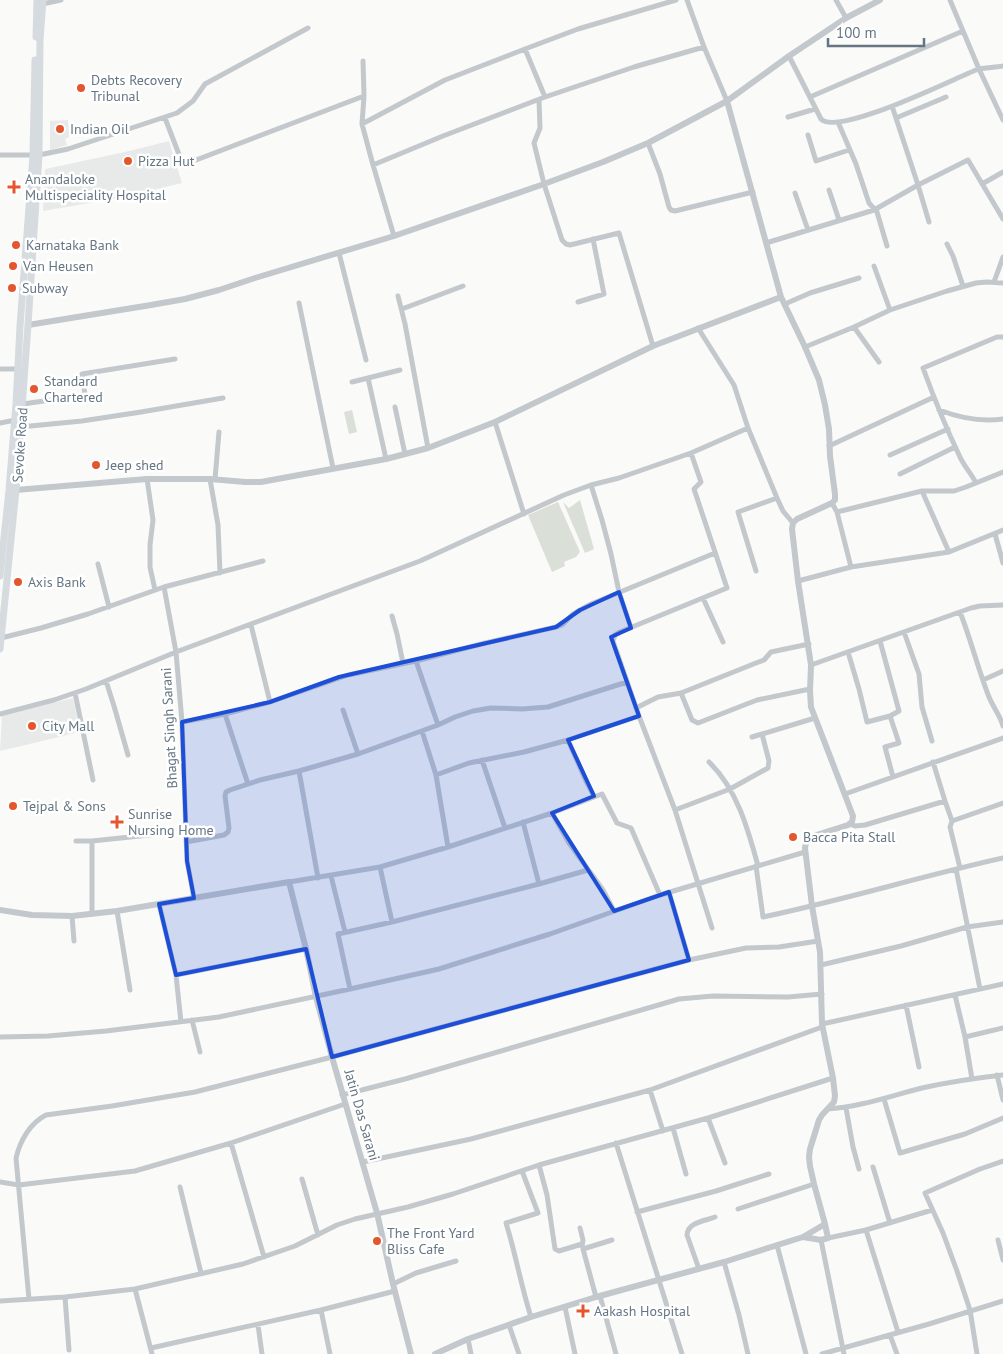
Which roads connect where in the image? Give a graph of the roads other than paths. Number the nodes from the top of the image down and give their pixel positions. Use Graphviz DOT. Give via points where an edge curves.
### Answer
graph roads {
  1 [pos="60,0"];
  2 [pos="676,0"];
  3 [pos="687,0"];
  4 [pos="836,0"];
  5 [pos="880,0"];
  6 [pos="950,0"];
  7 [pos="41,1"];
  8 [pos="846,18"];
  9 [pos="308,28"];
  10 [pos="963,31"];
  11 [pos="704,47"];
  12 [pos="525,49"];
  13 [pos="789,56"];
  14 [pos="363,61"];
  15 [pos="1003,66"];
  16 [pos="979,69"];
  17 [pos="364,96"];
  18 [pos="545,97"];
  19 [pos="810,97"];
  20 [pos="946,97"];
  21 [pos="539,100"];
  22 [pos="727,101"];
  23 [pos="892,106"];
  24 [pos="816,109"];
  25 [pos="788,117"];
  26 [pos="165,118"];
  27 [pos="896,118"];
  28 [pos="1003,120"];
  29 [pos="838,122"];
  30 [pos="362,124"];
  31 [pos="808,135"];
  32 [pos="648,143"];
  33 [pos="849,150"];
  34 [pos="0,155"];
  35 [pos="36,155"];
  36 [pos="373,165"];
  37 [pos="1003,172"];
  38 [pos="544,184"];
  39 [pos="982,184"];
  40 [pos="918,185"];
  41 [pos="829,190"];
  42 [pos="753,192"];
  43 [pos="795,193"];
  44 [pos="874,210"];
  45 [pos="1003,219"];
  46 [pos="839,220"];
  47 [pos="928,222"];
  48 [pos="808,230"];
  49 [pos="394,236"];
  50 [pos="593,240"];
  51 [pos="766,243"];
  52 [pos="947,244"];
  53 [pos="887,246"];
  54 [pos="339,253"];
  55 [pos="1003,258"];
  56 [pos="874,266"];
  57 [pos="859,278"];
  58 [pos="994,282"];
  59 [pos="1003,283"];
  60 [pos="464,286"];
  61 [pos="963,286"];
  62 [pos="398,296"];
  63 [pos="781,297"];
  64 [pos="578,302"];
  65 [pos="299,303"];
  66 [pos="785,304"];
  67 [pos="402,310"];
  68 [pos="890,310"];
  69 [pos="24,325"];
  70 [pos="854,327"];
  71 [pos="698,328"];
  72 [pos="1003,337"];
  73 [pos="653,346"];
  74 [pos="805,347"];
  75 [pos="175,359"];
  76 [pos="366,360"];
  77 [pos="878,362"];
  78 [pos="0,369"];
  79 [pos="18,369"];
  80 [pos="400,370"];
  81 [pos="368,378"];
  82 [pos="352,382"];
  83 [pos="934,397"];
  84 [pos="223,398"];
  85 [pos="23,404"];
  86 [pos="395,407"];
  87 [pos="939,410"];
  88 [pos="1003,419"];
  89 [pos="15,420"];
  90 [pos="495,422"];
  91 [pos="0,423"];
  92 [pos="20,427"];
  93 [pos="748,428"];
  94 [pos="948,429"];
  95 [pos="219,432"];
  96 [pos="829,446"];
  97 [pos="955,447"];
  98 [pos="428,448"];
  99 [pos="691,453"];
  100 [pos="405,454"];
  101 [pos="890,455"];
  102 [pos="386,459"];
  103 [pos="333,468"];
  104 [pos="1003,472"];
  105 [pos="900,474"];
  106 [pos="147,479"];
  107 [pos="212,479"];
  108 [pos="976,483"];
  109 [pos="590,485"];
  110 [pos="13,490"];
  111 [pos="922,491"];
  112 [pos="777,498"];
  113 [pos="832,503"];
  114 [pos="4,505"];
  115 [pos="837,512"];
  116 [pos="524,514"];
  117 [pos="794,522"];
  118 [pos="1003,530"];
  119 [pos="995,534"];
  120 [pos="949,552"];
  121 [pos="715,553"];
  122 [pos="263,561"];
  123 [pos="1003,563"];
  124 [pos="98,564"];
  125 [pos="851,567"];
  126 [pos="756,571"];
  127 [pos="220,573"];
  128 [pos="0,576"];
  129 [pos="798,581"];
  130 [pos="164,587"];
  131 [pos="155,590"];
  132 [pos="619,592"];
  133 [pos="703,598"];
  134 [pos="1003,605"];
  135 [pos="109,607"];
  136 [pos="960,612"];
  137 [pos="392,616"];
  138 [pos="251,625"];
  139 [pos="630,628"];
  140 [pos="904,632"];
  141 [pos="1,638"];
  142 [pos="880,641"];
  143 [pos="723,642"];
  144 [pos="809,644"];
  145 [pos="0,649"];
  146 [pos="176,652"];
  147 [pos="848,652"];
  148 [pos="416,661"];
  149 [pos="403,663"];
  150 [pos="811,665"];
  151 [pos="1003,671"];
  152 [pos="983,680"];
  153 [pos="106,681"];
  154 [pos="627,682"];
  155 [pos="810,689"];
  156 [pos="74,693"];
  157 [pos="681,694"];
  158 [pos="270,702"];
  159 [pos="636,708"];
  160 [pos="343,710"];
  161 [pos="0,714"];
  162 [pos="226,714"];
  163 [pos="639,716"];
  164 [pos="890,716"];
  165 [pos="1002,717"];
  166 [pos="815,718"];
  167 [pos="182,722"];
  168 [pos="438,725"];
  169 [pos="1003,726"];
  170 [pos="422,731"];
  171 [pos="762,734"];
  172 [pos="752,737"];
  173 [pos="1003,738"];
  174 [pos="568,740"];
  175 [pos="932,741"];
  176 [pos="358,754"];
  177 [pos="128,755"];
  178 [pos="482,760"];
  179 [pos="709,762"];
  180 [pos="933,762"];
  181 [pos="299,772"];
  182 [pos="436,775"];
  183 [pos="893,777"];
  184 [pos="93,780"];
  185 [pos="248,784"];
  186 [pos="730,788"];
  187 [pos="845,794"];
  188 [pos="594,796"];
  189 [pos="946,801"];
  190 [pos="1003,803"];
  191 [pos="675,810"];
  192 [pos="552,813"];
  193 [pos="952,821"];
  194 [pos="523,822"];
  195 [pos="850,824"];
  196 [pos="505,828"];
  197 [pos="159,834"];
  198 [pos="92,841"];
  199 [pos="76,842"];
  200 [pos="186,842"];
  201 [pos="448,847"];
  202 [pos="805,852"];
  203 [pos="1003,858"];
  204 [pos="380,866"];
  205 [pos="757,866"];
  206 [pos="958,868"];
  207 [pos="588,870"];
  208 [pos="331,876"];
  209 [pos="318,878"];
  210 [pos="289,882"];
  211 [pos="698,883"];
  212 [pos="539,884"];
  213 [pos="669,892"];
  214 [pos="660,895"];
  215 [pos="194,898"];
  216 [pos="160,904"];
  217 [pos="812,906"];
  218 [pos="0,910"];
  219 [pos="117,911"];
  220 [pos="614,911"];
  221 [pos="92,914"];
  222 [pos="72,916"];
  223 [pos="392,922"];
  224 [pos="1003,922"];
  225 [pos="967,927"];
  226 [pos="712,928"];
  227 [pos="345,932"];
  228 [pos="74,941"];
  229 [pos="818,941"];
  230 [pos="306,949"];
  231 [pos="690,960"];
  232 [pos="821,965"];
  233 [pos="176,975"];
  234 [pos="1003,984"];
  235 [pos="350,989"];
  236 [pos="980,989"];
  237 [pos="130,990"];
  238 [pos="822,994"];
  239 [pos="955,995"];
  240 [pos="316,997"];
  241 [pos="906,1005"];
  242 [pos="192,1020"];
  243 [pos="181,1022"];
  244 [pos="822,1025"];
  245 [pos="1003,1028"];
  246 [pos="0,1037"];
  247 [pos="965,1037"];
  248 [pos="200,1052"];
  249 [pos="332,1057"];
  250 [pos="920,1067"];
  251 [pos="1000,1075"];
  252 [pos="833,1078"];
  253 [pos="972,1079"];
  254 [pos="650,1090"];
  255 [pos="342,1094"];
  256 [pos="884,1099"];
  257 [pos="1003,1100"];
  258 [pos="345,1104"];
  259 [pos="846,1108"];
  260 [pos="827,1109"];
  261 [pos="708,1118"];
  262 [pos="1003,1118"];
  263 [pos="673,1128"];
  264 [pos="663,1130"];
  265 [pos="230,1142"];
  266 [pos="616,1143"];
  267 [pos="1003,1161"];
  268 [pos="363,1162"];
  269 [pos="725,1163"];
  270 [pos="539,1165"];
  271 [pos="873,1167"];
  272 [pos="859,1170"];
  273 [pos="522,1171"];
  274 [pos="686,1174"];
  275 [pos="769,1174"];
  276 [pos="302,1179"];
  277 [pos="0,1182"];
  278 [pos="814,1184"];
  279 [pos="19,1185"];
  280 [pos="180,1188"];
  281 [pos="738,1209"];
  282 [pos="932,1210"];
  283 [pos="638,1212"];
  284 [pos="377,1213"];
  285 [pos="715,1217"];
  286 [pos="890,1223"];
  287 [pos="825,1224"];
  288 [pos="580,1228"];
  289 [pos="866,1230"];
  290 [pos="318,1235"];
  291 [pos="803,1237"];
  292 [pos="828,1238"];
  293 [pos="612,1240"];
  294 [pos="821,1240"];
  295 [pos="998,1240"];
  296 [pos="777,1245"];
  297 [pos="583,1247"];
  298 [pos="264,1257"];
  299 [pos="1003,1260"];
  300 [pos="456,1261"];
  301 [pos="724,1262"];
  302 [pos="699,1269"];
  303 [pos="202,1273"];
  304 [pos="658,1280"];
  305 [pos="394,1288"];
  306 [pos="136,1289"];
  307 [pos="65,1297"];
  308 [pos="598,1297"];
  309 [pos="29,1299"];
  310 [pos="0,1301"];
  311 [pos="1003,1301"];
  312 [pos="565,1306"];
  313 [pos="321,1310"];
  314 [pos="970,1310"];
  315 [pos="530,1317"];
  316 [pos="258,1325"];
  317 [pos="509,1325"];
  318 [pos="898,1332"];
  319 [pos="890,1335"];
  320 [pos="468,1340"];
  321 [pos="69,1350"];
  322 [pos="152,1351"];
  323 [pos="843,1351"];
  324 [pos="262,1354"];
  325 [pos="330,1354"];
  326 [pos="412,1354"];
  327 [pos="435,1354"];
  328 [pos="471,1354"];
  329 [pos="519,1354"];
  330 [pos="575,1354"];
  331 [pos="616,1354"];
  332 [pos="682,1354"];
  333 [pos="748,1354"];
  334 [pos="806,1354"];
  335 [pos="822,1354"];
  336 [pos="897,1354"];
  337 [pos="977,1354"];
  1 -- 7 [label="street"];
  2 -- 12 [label="street" via="578,29"];
  3 -- 11 [label="street"];
  4 -- 8 [label="street"];
  5 -- 8 [label="street"];
  6 -- 10 [label="street"];
  7 -- 35 [label="main road, Sevoke Road"];
  8 -- 13 [label="street"];
  9 -- 26 [label="street" via="205,84 188,106"];
  10 -- 16 [label="street"];
  10 -- 19 [label="street"];
  11 -- 18 [label="street"];
  11 -- 22 [label="street"];
  12 -- 18 [label="street"];
  12 -- 30 [label="street" via="445,80"];
  13 -- 19 [label="street"];
  13 -- 22 [label="street"];
  14 -- 17 [label="street"];
  15 -- 16 [label="street"];
  16 -- 23 [label="street"];
  16 -- 28 [label="street"];
  17 -- 26 [label="street" via="183,165"];
  17 -- 30 [label="street"];
  18 -- 21 [label="street"];
  19 -- 24 [label="street"];
  20 -- 27 [label="street"];
  21 -- 36 [label="street"];
  21 -- 38 [label="street" via="540,128 534,142"];
  22 -- 32 [label="street"];
  22 -- 42 [label="street"];
  23 -- 27 [label="street"];
  23 -- 29 [label="street"];
  24 -- 25 [label="street"];
  24 -- 29 [label="street" via="822,121"];
  26 -- 35 [label="street" via="68,149"];
  27 -- 40 [label="street"];
  29 -- 33 [label="street"];
  30 -- 36 [label="street"];
  31 -- 33 [label="street" via="816,161"];
  32 -- 38 [label="street"];
  32 -- 42 [label="street" via="673,211"];
  33 -- 44 [label="street"];
  34 -- 35 [label="street"];
  35 -- 69 [label="main road, Sevoke Road"];
  36 -- 49 [label="street"];
  37 -- 39 [label="street"];
  38 -- 49 [label="street"];
  38 -- 50 [label="street" via="564,242 570,245"];
  39 -- 40 [label="street" via="968,160"];
  39 -- 45 [label="street"];
  40 -- 44 [label="street"];
  40 -- 47 [label="street"];
  41 -- 46 [label="street"];
  42 -- 51 [label="street"];
  43 -- 48 [label="street"];
  44 -- 46 [label="street"];
  44 -- 53 [label="street"];
  46 -- 48 [label="street"];
  48 -- 51 [label="street"];
  49 -- 54 [label="street"];
  50 -- 64 [label="street" via="604,294"];
  50 -- 73 [label="street" via="619,233"];
  51 -- 63 [label="street"];
  52 -- 61 [label="street"];
  54 -- 69 [label="street" via="185,299"];
  54 -- 76 [label="street"];
  55 -- 58 [label="street"];
  56 -- 68 [label="street"];
  57 -- 66 [label="street"];
  58 -- 59 [label="street"];
  58 -- 61 [label="street"];
  60 -- 67 [label="street"];
  61 -- 68 [label="street"];
  62 -- 67 [label="street"];
  63 -- 66 [label="street"];
  63 -- 71 [label="street"];
  65 -- 103 [label="street"];
  66 -- 74 [label="street"];
  67 -- 98 [label="street"];
  68 -- 70 [label="street"];
  69 -- 79 [label="main road, Sevoke Road"];
  69 -- 85 [label="main road, Sevoke Road"];
  70 -- 74 [label="street"];
  70 -- 77 [label="street"];
  71 -- 73 [label="street"];
  71 -- 93 [label="street" via="734,385"];
  72 -- 83 [label="street" via="923,368"];
  73 -- 90 [label="street"];
  74 -- 96 [label="street" via="826,406"];
  75 -- 85 [label="street" via="82,374 85,395"];
  78 -- 79 [label="street"];
  79 -- 89 [label="main road, Sevoke Road"];
  80 -- 81 [label="street"];
  81 -- 82 [label="street"];
  81 -- 102 [label="street"];
  83 -- 87 [label="street"];
  83 -- 96 [label="street"];
  84 -- 92 [label="street" via="82,421"];
  85 -- 92 [label="main road, Sevoke Road"];
  86 -- 100 [label="street"];
  87 -- 88 [label="street" via="955,416"];
  87 -- 94 [label="street"];
  89 -- 91 [label="street"];
  89 -- 110 [label="main road, Sevoke Road"];
  90 -- 98 [label="street"];
  90 -- 116 [label="street"];
  92 -- 110 [label="main road, Sevoke Road"];
  93 -- 99 [label="street"];
  93 -- 112 [label="street"];
  94 -- 97 [label="street"];
  94 -- 101 [label="street"];
  95 -- 107 [label="street"];
  96 -- 113 [label="street" via="835,494"];
  97 -- 105 [label="street"];
  97 -- 108 [label="street"];
  98 -- 100 [label="street"];
  99 -- 109 [label="street"];
  99 -- 121 [label="street" via="701,482 694,489"];
  100 -- 102 [label="street"];
  102 -- 103 [label="street"];
  103 -- 107 [label="street" via="261,482"];
  104 -- 108 [label="street"];
  106 -- 107 [label="street"];
  106 -- 110 [label="street"];
  106 -- 131 [label="street" via="153,520 150,558"];
  107 -- 127 [label="street"];
  108 -- 111 [label="street" via="954,491"];
  109 -- 116 [label="street"];
  109 -- 132 [label="street"];
  110 -- 114 [label="main road, Sevoke Road"];
  110 -- 141 [label="main road, Sevoke Road"];
  111 -- 115 [label="street"];
  111 -- 120 [label="street"];
  112 -- 117 [label="street" via="783,511"];
  112 -- 126 [label="street" via="738,512"];
  113 -- 115 [label="street"];
  113 -- 117 [label="street"];
  114 -- 128 [label="main road, Sevoke Road"];
  115 -- 125 [label="street"];
  116 -- 138 [label="street" via="420,561"];
  117 -- 129 [label="street"];
  118 -- 119 [label="street"];
  119 -- 120 [label="street"];
  119 -- 123 [label="street"];
  120 -- 125 [label="street"];
  121 -- 132 [label="street"];
  121 -- 133 [label="street" via="726,588"];
  122 -- 127 [label="street"];
  124 -- 135 [label="street"];
  125 -- 129 [label="street"];
  127 -- 130 [label="street"];
  129 -- 144 [label="street"];
  130 -- 131 [label="street"];
  130 -- 146 [label="street, Bhagat Singh Sarani"];
  131 -- 135 [label="street"];
  132 -- 139 [label="street"];
  132 -- 148 [label="street" via="580,610 556,628"];
  133 -- 139 [label="street"];
  133 -- 143 [label="street"];
  134 -- 136 [label="street" via="980,606"];
  135 -- 141 [label="street"];
  136 -- 140 [label="street"];
  136 -- 152 [label="street"];
  137 -- 149 [label="street"];
  138 -- 146 [label="street"];
  138 -- 158 [label="street"];
  139 -- 154 [label="street" via="617,633 614,639"];
  140 -- 142 [label="street"];
  140 -- 175 [label="street" via="919,674 922,707"];
  141 -- 145 [label="main road, Sevoke Road"];
  142 -- 147 [label="street"];
  142 -- 164 [label="street" via="899,711"];
  144 -- 150 [label="street"];
  144 -- 157 [label="street" via="771,652 764,660"];
  146 -- 153 [label="street"];
  146 -- 167 [label="street, Bhagat Singh Sarani"];
  147 -- 150 [label="street"];
  147 -- 164 [label="street" via="867,722"];
  148 -- 149 [label="street"];
  148 -- 168 [label="street"];
  149 -- 158 [label="street" via="339,677"];
  150 -- 155 [label="street"];
  151 -- 152 [label="street"];
  152 -- 165 [label="street" via="989,698"];
  153 -- 156 [label="street"];
  153 -- 177 [label="street"];
  154 -- 159 [label="street"];
  154 -- 168 [label="street" via="548,707 483,709 455,716"];
  155 -- 157 [label="street" via="757,700 698,723 692,720"];
  155 -- 166 [label="street"];
  156 -- 161 [label="street"];
  156 -- 184 [label="street"];
  157 -- 159 [label="street" via="658,697"];
  158 -- 162 [label="street"];
  159 -- 163 [label="street"];
  160 -- 176 [label="street"];
  162 -- 167 [label="street"];
  162 -- 185 [label="street"];
  163 -- 174 [label="street"];
  163 -- 191 [label="street"];
  164 -- 183 [label="street" via="899,743 885,747"];
  165 -- 169 [label="street"];
  166 -- 171 [label="street"];
  166 -- 187 [label="street"];
  167 -- 200 [label="street, Bhagat Singh Sarani"];
  168 -- 170 [label="street"];
  170 -- 176 [label="street"];
  170 -- 182 [label="street"];
  171 -- 172 [label="street"];
  171 -- 186 [label="street" via="769,766"];
  173 -- 180 [label="street"];
  174 -- 178 [label="street"];
  174 -- 188 [label="street"];
  176 -- 181 [label="street"];
  178 -- 182 [label="street"];
  178 -- 196 [label="street"];
  179 -- 186 [label="street"];
  180 -- 183 [label="street"];
  180 -- 189 [label="street"];
  181 -- 185 [label="street"];
  181 -- 209 [label="street"];
  182 -- 201 [label="street"];
  183 -- 187 [label="street"];
  185 -- 200 [label="street" via="225,794 229,828 226,834"];
  186 -- 191 [label="street"];
  186 -- 205 [label="street" via="746,824"];
  187 -- 195 [label="street" via="853,816"];
  188 -- 192 [label="street"];
  188 -- 214 [label="street" via="602,794 617,823 631,828"];
  189 -- 193 [label="street"];
  189 -- 195 [label="street" via="864,825"];
  190 -- 193 [label="street"];
  191 -- 211 [label="street"];
  192 -- 194 [label="street"];
  192 -- 207 [label="street"];
  193 -- 206 [label="street" via="950,828"];
  194 -- 196 [label="street"];
  194 -- 212 [label="street"];
  195 -- 202 [label="street" via="810,837"];
  196 -- 201 [label="street"];
  197 -- 198 [label="street"];
  198 -- 199 [label="street"];
  198 -- 221 [label="street"];
  200 -- 215 [label="street, Bhagat Singh Sarani"];
  201 -- 204 [label="street"];
  202 -- 205 [label="street"];
  202 -- 217 [label="street"];
  203 -- 206 [label="street"];
  204 -- 208 [label="street"];
  204 -- 223 [label="street"];
  205 -- 211 [label="street"];
  205 -- 217 [label="street" via="763,917"];
  206 -- 217 [label="street"];
  206 -- 225 [label="street"];
  207 -- 212 [label="street"];
  207 -- 220 [label="street"];
  208 -- 209 [label="street"];
  208 -- 227 [label="street"];
  209 -- 210 [label="street"];
  210 -- 215 [label="street"];
  210 -- 230 [label="street, Jatin Das Sarani"];
  211 -- 213 [label="street"];
  211 -- 226 [label="street"];
  212 -- 223 [label="street"];
  213 -- 214 [label="street"];
  213 -- 231 [label="street"];
  214 -- 220 [label="street"];
  215 -- 216 [label="street"];
  216 -- 219 [label="street"];
  216 -- 233 [label="street"];
  217 -- 229 [label="street"];
  218 -- 222 [label="street"];
  219 -- 221 [label="street"];
  219 -- 237 [label="street"];
  220 -- 235 [label="street" via="439,968"];
  221 -- 222 [label="street"];
  222 -- 228 [label="street"];
  223 -- 227 [label="street"];
  224 -- 225 [label="street"];
  225 -- 232 [label="street"];
  225 -- 236 [label="street"];
  227 -- 235 [label="street" via="338,934"];
  229 -- 231 [label="street" via="746,948"];
  229 -- 232 [label="street"];
  230 -- 233 [label="street"];
  230 -- 240 [label="street, Jatin Das Sarani"];
  231 -- 249 [label="street"];
  232 -- 238 [label="street"];
  233 -- 243 [label="street"];
  234 -- 236 [label="street"];
  235 -- 240 [label="street"];
  236 -- 239 [label="street"];
  238 -- 244 [label="street"];
  238 -- 255 [label="street" via="788,998 713,996 679,999 405,1079"];
  239 -- 241 [label="street"];
  239 -- 247 [label="street"];
  240 -- 242 [label="street"];
  240 -- 249 [label="street, Jatin Das Sarani"];
  241 -- 244 [label="street"];
  241 -- 250 [label="street"];
  242 -- 243 [label="street"];
  242 -- 248 [label="street"];
  243 -- 246 [label="street" via="48,1036"];
  244 -- 252 [label="street"];
  244 -- 254 [label="street"];
  245 -- 247 [label="street"];
  247 -- 253 [label="street"];
  249 -- 255 [label="street, Jatin Das Sarani"];
  249 -- 279 [label="street" via="195,1092 46,1115 38,1119 18,1148"];
  251 -- 253 [label="street"];
  251 -- 257 [label="street"];
  252 -- 260 [label="street" via="834,1102"];
  252 -- 261 [label="street"];
  253 -- 256 [label="street"];
  254 -- 264 [label="street"];
  254 -- 268 [label="street" via="471,1139"];
  255 -- 258 [label="street, Jatin Das Sarani"];
  256 -- 259 [label="street"];
  256 -- 262 [label="street" via="900,1152 964,1134"];
  258 -- 265 [label="street"];
  258 -- 268 [label="street, Jatin Das Sarani"];
  259 -- 260 [label="street"];
  259 -- 272 [label="street"];
  260 -- 278 [label="street" via="819,1120 810,1149"];
  261 -- 263 [label="street"];
  261 -- 269 [label="street"];
  263 -- 264 [label="street"];
  263 -- 274 [label="street"];
  264 -- 266 [label="street"];
  265 -- 279 [label="street" via="135,1171"];
  265 -- 298 [label="street"];
  266 -- 270 [label="street"];
  266 -- 283 [label="street"];
  267 -- 282 [label="street" via="925,1193"];
  268 -- 284 [label="street, Jatin Das Sarani"];
  270 -- 273 [label="street"];
  270 -- 297 [label="street" via="555,1249"];
  271 -- 286 [label="street"];
  273 -- 284 [label="street" via="453,1194"];
  273 -- 315 [label="street" via="538,1213 506,1224"];
  275 -- 283 [label="street"];
  276 -- 290 [label="street"];
  277 -- 279 [label="street"];
  278 -- 281 [label="street"];
  278 -- 287 [label="street"];
  279 -- 309 [label="street"];
  280 -- 303 [label="street"];
  282 -- 286 [label="street"];
  282 -- 314 [label="street" via="944,1233"];
  283 -- 304 [label="street"];
  284 -- 290 [label="street"];
  284 -- 305 [label="street, Jatin Das Sarani"];
  285 -- 302 [label="street" via="692,1225 687,1231"];
  286 -- 289 [label="street"];
  287 -- 291 [label="street"];
  287 -- 292 [label="street"];
  288 -- 297 [label="street"];
  289 -- 292 [label="street"];
  289 -- 318 [label="street"];
  290 -- 298 [label="street"];
  291 -- 294 [label="street"];
  291 -- 296 [label="street"];
  292 -- 294 [label="street"];
  293 -- 297 [label="street"];
  294 -- 323 [label="street"];
  295 -- 299 [label="street"];
  296 -- 301 [label="street"];
  296 -- 334 [label="street"];
  297 -- 308 [label="street"];
  298 -- 303 [label="street"];
  300 -- 305 [label="street" via="416,1273"];
  301 -- 302 [label="street"];
  301 -- 333 [label="street"];
  302 -- 304 [label="street"];
  303 -- 306 [label="street"];
  304 -- 308 [label="street"];
  304 -- 332 [label="street"];
  305 -- 313 [label="street"];
  305 -- 326 [label="street, Jatin Das Sarani"];
  306 -- 307 [label="street"];
  306 -- 322 [label="street"];
  307 -- 309 [label="street"];
  307 -- 321 [label="street"];
  308 -- 312 [label="street"];
  308 -- 331 [label="street"];
  309 -- 310 [label="street"];
  311 -- 314 [label="street"];
  312 -- 315 [label="street"];
  312 -- 330 [label="street"];
  313 -- 316 [label="street"];
  313 -- 325 [label="street"];
  314 -- 318 [label="street"];
  314 -- 337 [label="street"];
  315 -- 317 [label="street"];
  316 -- 322 [label="street"];
  316 -- 324 [label="street"];
  317 -- 320 [label="street"];
  317 -- 329 [label="street"];
  318 -- 319 [label="street"];
  319 -- 323 [label="street"];
  319 -- 336 [label="street"];
  320 -- 327 [label="street"];
  320 -- 328 [label="street"];
  323 -- 335 [label="street"];
}
